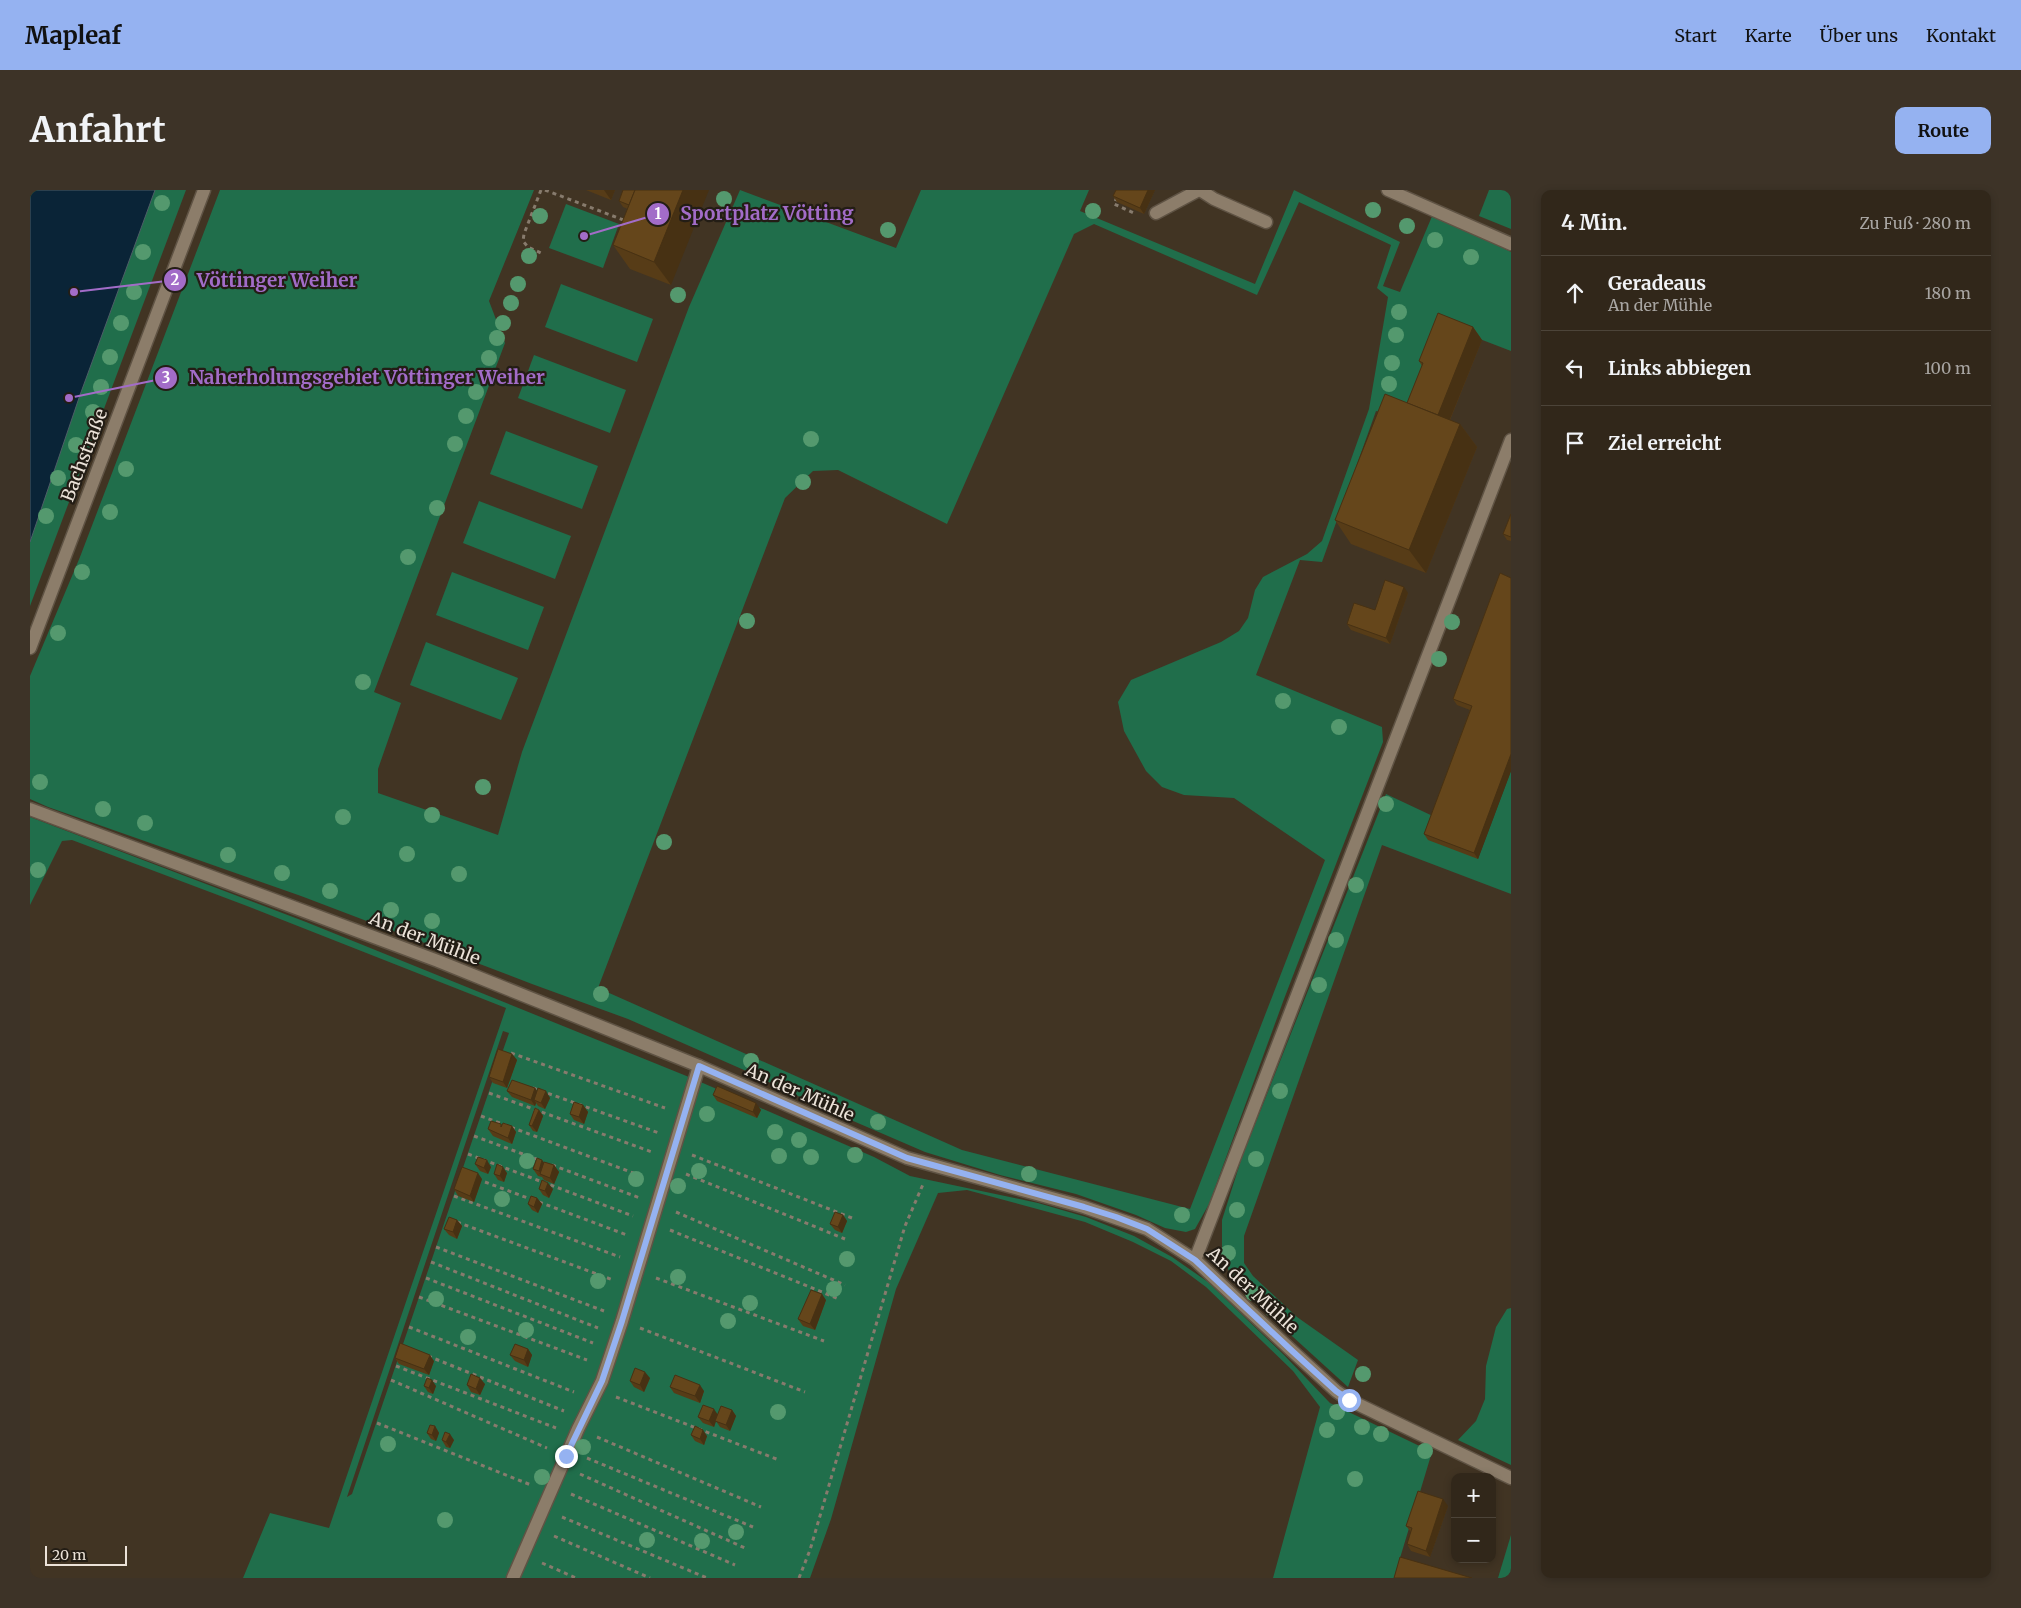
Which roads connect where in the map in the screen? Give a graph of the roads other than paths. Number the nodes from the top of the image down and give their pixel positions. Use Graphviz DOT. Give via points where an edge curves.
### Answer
graph roads {
  1 [pos="204,190"];
  2 [pos="1200,190"];
  3 [pos="1388,190"];
  4 [pos="1156,213"];
  5 [pos="1266,222"];
  6 [pos="1511,244"];
  7 [pos="1511,440"];
  8 [pos="30,648"];
  9 [pos="30,808"];
  10 [pos="699,1066"];
  11 [pos="1195,1260"];
  12 [pos="1511,1478"];
  13 [pos="513,1578"];
  1 -- 8 [label="street, Bachstraße"];
  2 -- 4 [label="street"];
  2 -- 5 [label="street"];
  3 -- 6 [label="street"];
  7 -- 11 [label="street"];
  9 -- 10 [label="street, An der Mühle" via="438,961"];
  10 -- 11 [label="street, An der Mühle" via="884,1148 1147,1229"];
  10 -- 13 [label="street" via="607,1367"];
  11 -- 12 [label="street, An der Mühle" via="1349,1400"];
}
